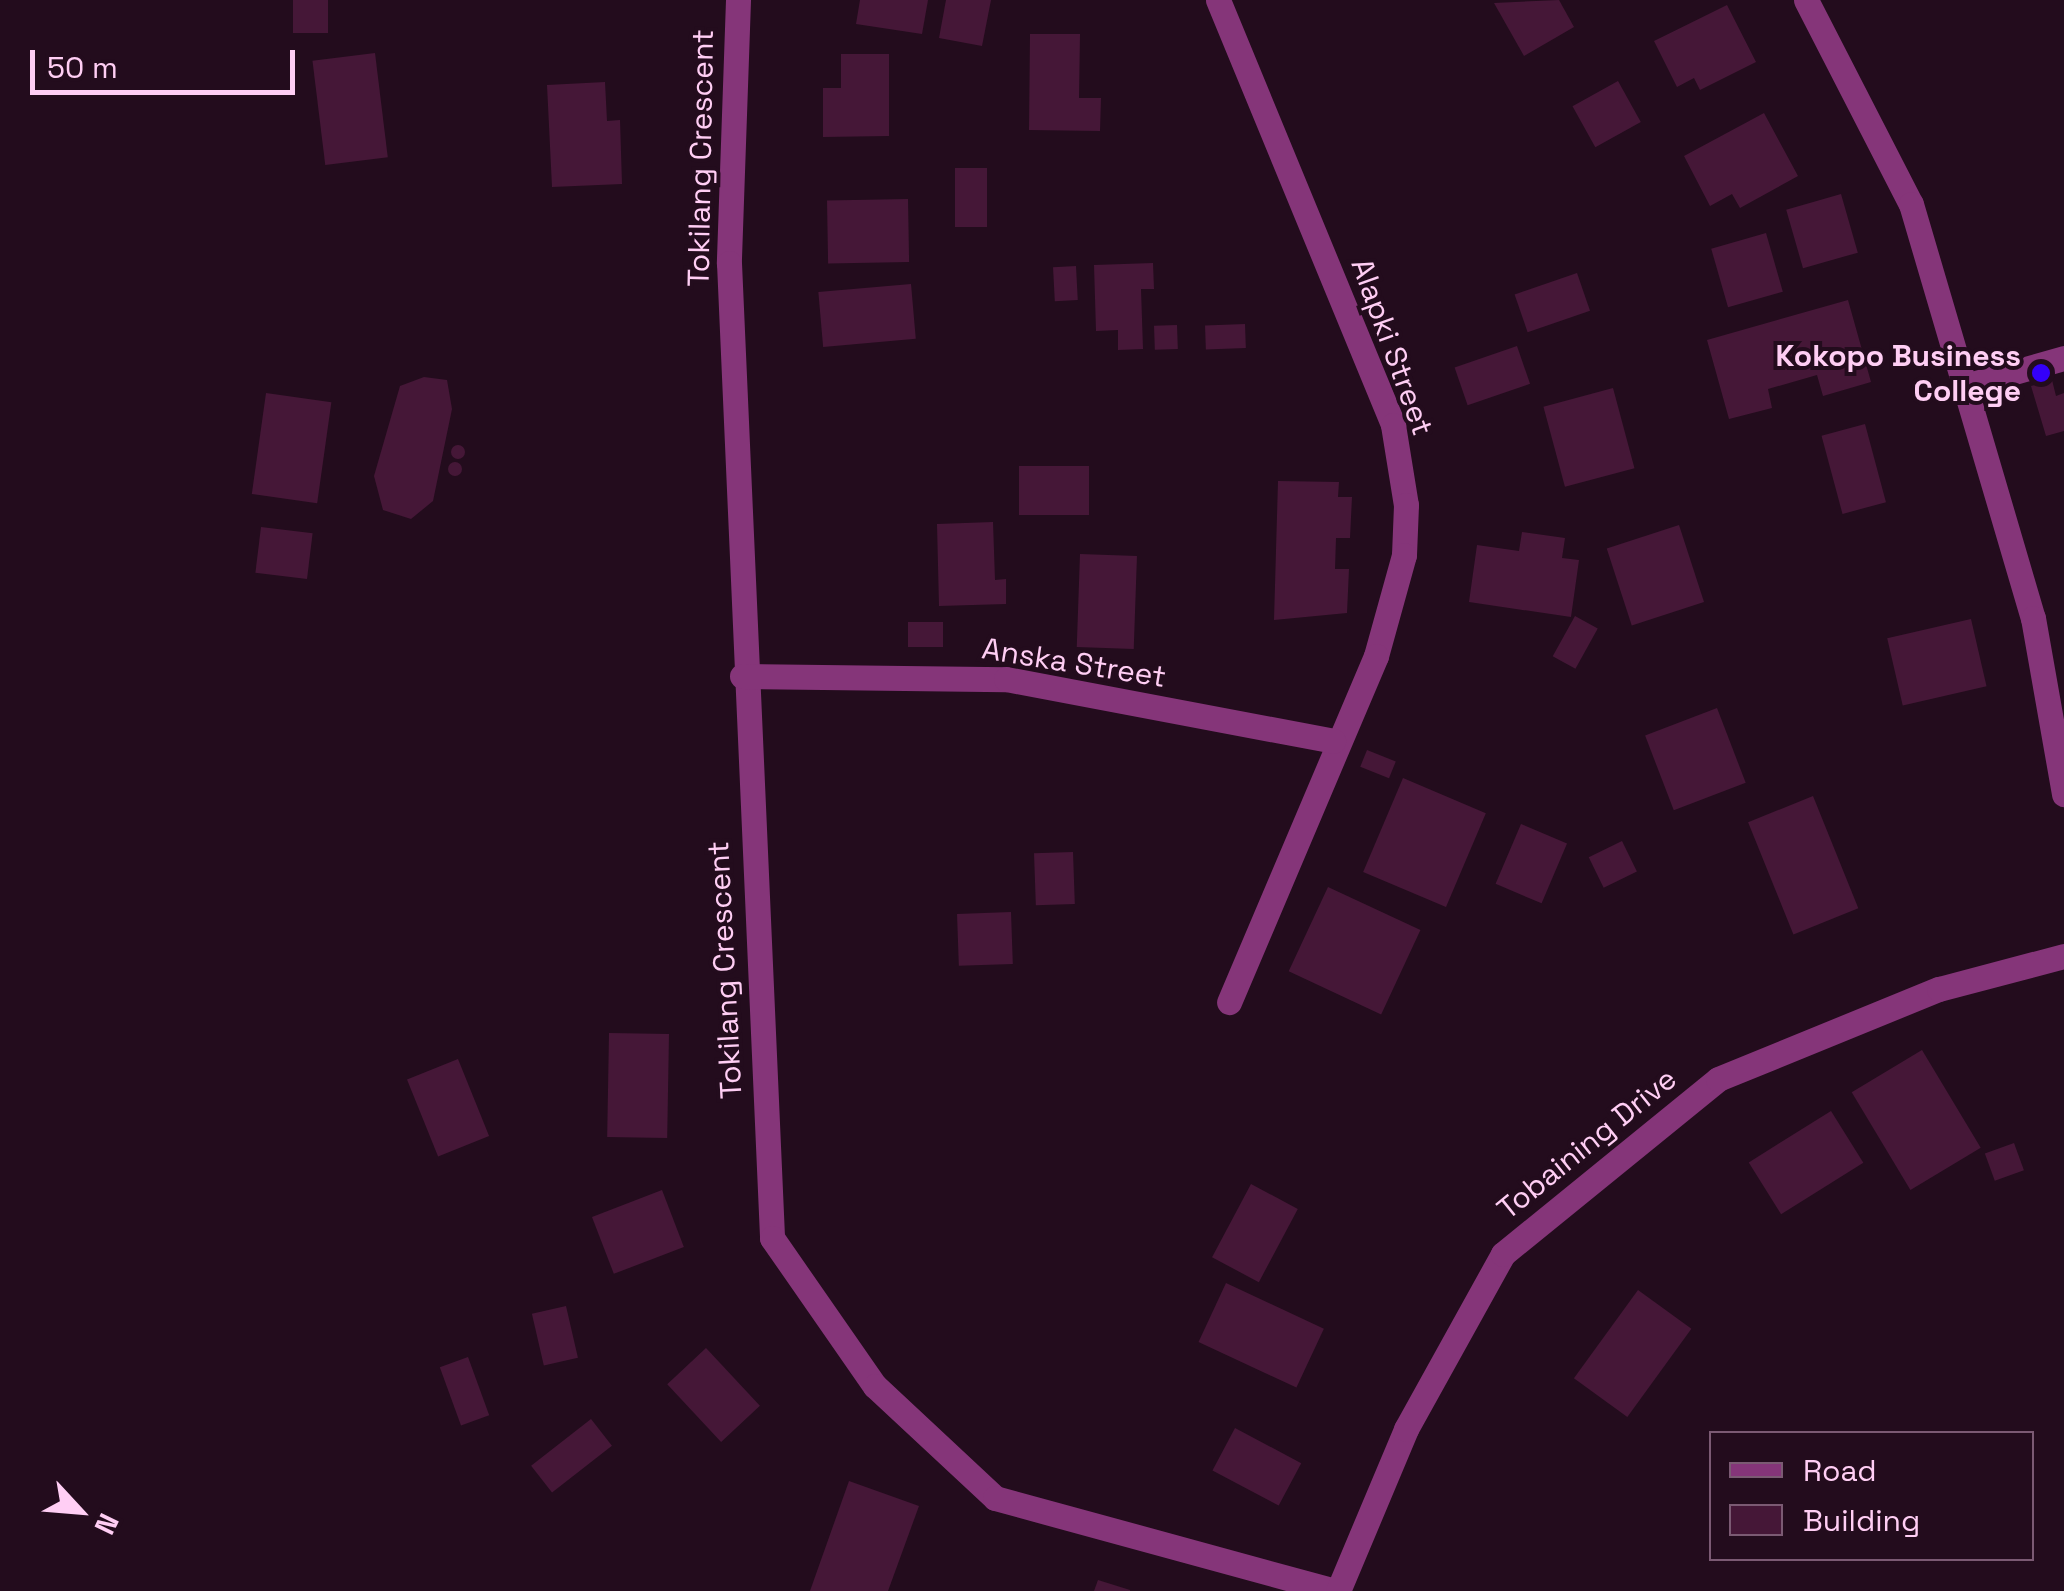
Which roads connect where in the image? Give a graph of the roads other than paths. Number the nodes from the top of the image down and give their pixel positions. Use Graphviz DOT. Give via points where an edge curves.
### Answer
graph roads {
  1 [pos="738,0"];
  2 [pos="1218,0"];
  3 [pos="1806,0"];
  4 [pos="2064,358"];
  5 [pos="1965,386"];
  6 [pos="742,676"];
  7 [pos="1333,740"];
  8 [pos="2064,794"];
  9 [pos="2064,956"];
  10 [pos="1229,1002"];
  11 [pos="1337,1591"];
  1 -- 6 [label="street, Tokilang Crescent" via="729,262"];
  2 -- 7 [label="street, Alapki Street" via="1393,426 1406,505 1404,555 1376,656"];
  3 -- 5 [label="street" via="1911,204"];
  4 -- 5 [label="street"];
  5 -- 8 [label="street" via="2034,618"];
  6 -- 7 [label="street, Anska Street" via="1006,680"];
  6 -- 11 [label="street, Tokilang Crescent" via="772,1238 875,1386 995,1498"];
  7 -- 10 [label="street, Alapki Street"];
  9 -- 11 [label="street, Tobaining Drive" via="1938,988 1718,1079 1503,1254 1406,1429"];
}
